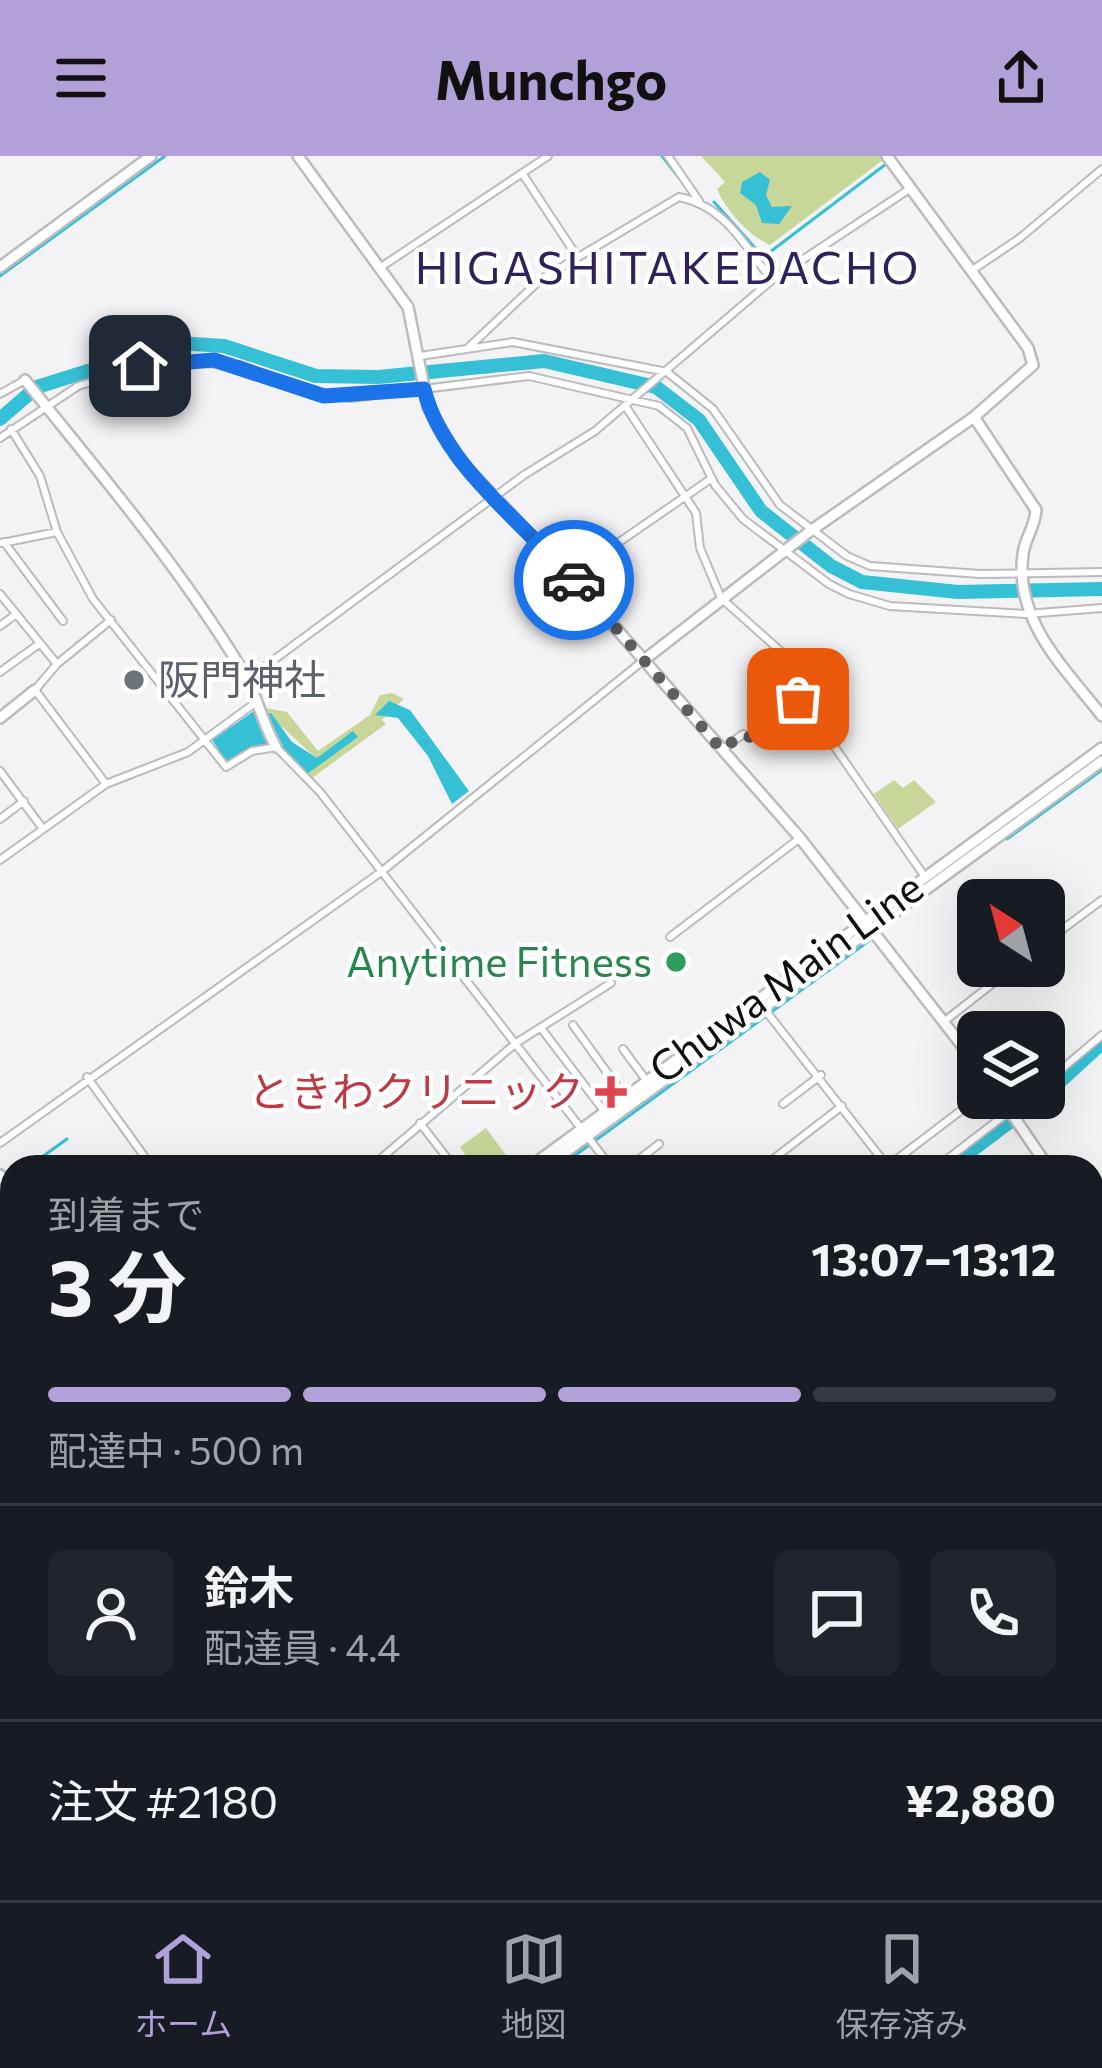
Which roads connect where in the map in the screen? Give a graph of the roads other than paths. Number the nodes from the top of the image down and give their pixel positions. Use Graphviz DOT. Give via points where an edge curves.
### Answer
graph roads {
  1 [pos="152,156"];
  2 [pos="298,156"];
  3 [pos="548,156"];
  4 [pos="668,156"];
  5 [pos="889,159"];
  6 [pos="1102,169"];
  7 [pos="522,173"];
  8 [pos="911,188"];
  9 [pos="699,201"];
  10 [pos="577,256"];
  11 [pos="0,267"];
  12 [pos="381,267"];
  13 [pos="971,271"];
  14 [pos="772,280"];
  15 [pos="468,348"];
  16 [pos="420,358"];
  17 [pos="666,373"];
  18 [pos="25,380"];
  19 [pos="424,387"];
  20 [pos="0,394"];
  21 [pos="640,397"];
  22 [pos="44,404"];
  23 [pos="626,407"];
  24 [pos="974,417"];
  25 [pos="11,429"];
  26 [pos="0,438"];
  27 [pos="712,478"];
  28 [pos="686,496"];
  29 [pos="497,497"];
  30 [pos="811,531"];
  31 [pos="58,532"];
  32 [pos="2,543"];
  33 [pos="785,550"];
  34 [pos="1102,572"];
  35 [pos="1024,573"];
  36 [pos="570,576"];
  37 [pos="0,594"];
  38 [pos="722,598"];
  39 [pos="1102,608"];
  40 [pos="1026,610"];
  41 [pos="16,615"];
  42 [pos="111,620"];
  43 [pos="63,621"];
  44 [pos="0,626"];
  45 [pos="39,644"];
  46 [pos="644,660"];
  47 [pos="57,664"];
  48 [pos="0,672"];
  49 [pos="248,679"];
  50 [pos="35,689"];
  51 [pos="800,697"];
  52 [pos="255,703"];
  53 [pos="1102,716"];
  54 [pos="0,718"];
  55 [pos="205,742"];
  56 [pos="276,747"];
  57 [pos="1102,748"];
  58 [pos="722,750"];
  59 [pos="1102,761"];
  60 [pos="0,771"];
  61 [pos="106,784"];
  62 [pos="24,801"];
  63 [pos="0,819"];
  64 [pos="43,829"];
  65 [pos="800,838"];
  66 [pos="0,860"];
  67 [pos="381,872"];
  68 [pos="925,877"];
  69 [pos="1102,901"];
  70 [pos="870,923"];
  71 [pos="1065,928"];
  72 [pos="670,937"];
  73 [pos="611,983"];
  74 [pos="988,987"];
  75 [pos="766,1010"];
  76 [pos="946,1020"];
  77 [pos="573,1025"];
  78 [pos="541,1028"];
  79 [pos="957,1036"];
  80 [pos="1099,1041"];
  81 [pos="516,1043"];
  82 [pos="623,1049"];
  83 [pos="1065,1068"];
  84 [pos="821,1075"];
  85 [pos="87,1077"];
  86 [pos="646,1080"];
  87 [pos="624,1096"];
  88 [pos="783,1104"];
  89 [pos="842,1106"];
  90 [pos="604,1111"];
  91 [pos="957,1114"];
  92 [pos="1009,1119"];
  93 [pos="1016,1119"];
  94 [pos="420,1123"];
  95 [pos="587,1137"];
  96 [pos="0,1143"];
  97 [pos="658,1144"];
  98 [pos="143,1155"];
  99 [pos="384,1155"];
  100 [pos="445,1155"];
  101 [pos="553,1155"];
  102 [pos="562,1155"];
  103 [pos="601,1155"];
  104 [pos="644,1155"];
  105 [pos="779,1155"];
  106 [pos="880,1155"];
  107 [pos="902,1155"];
  108 [pos="955,1155"];
  109 [pos="1040,1155"];
  1 -- 11 [label="street"];
  2 -- 12 [label="street"];
  3 -- 7 [label="street"];
  4 -- 9 [label="street"];
  5 -- 8 [label="street"];
  6 -- 13 [label="street"];
  7 -- 10 [label="street"];
  7 -- 12 [label="street"];
  8 -- 13 [label="street"];
  8 -- 14 [label="street"];
  9 -- 10 [label="street" via="679,197"];
  9 -- 14 [label="street" via="721,215"];
  10 -- 15 [label="street"];
  12 -- 16 [label="street" via="409,307"];
  13 -- 24 [label="street" via="1034,364"];
  14 -- 17 [label="street"];
  15 -- 16 [label="street"];
  15 -- 17 [label="street" via="547,345"];
  16 -- 19 [label="street"];
  17 -- 21 [label="street"];
  17 -- 30 [label="street" via="712,409 772,497"];
  18 -- 20 [label="street"];
  18 -- 22 [label="street"];
  19 -- 21 [label="street" via="529,376"];
  19 -- 22 [label="street" via="324,396 241,365 183,359 100,379"];
  19 -- 29 [label="street" via="460,461"];
  21 -- 23 [label="street"];
  21 -- 27 [label="street" via="687,428"];
  22 -- 25 [label="street"];
  22 -- 49 [label="street" via="146,525"];
  23 -- 28 [label="street"];
  23 -- 29 [label="street"];
  24 -- 30 [label="street"];
  24 -- 35 [label="street" via="1036,510"];
  25 -- 26 [label="street"];
  25 -- 31 [label="street" via="40,476"];
  27 -- 28 [label="street"];
  27 -- 33 [label="street" via="743,519"];
  28 -- 36 [label="street"];
  28 -- 38 [label="street"];
  29 -- 36 [label="street"];
  29 -- 49 [label="street"];
  30 -- 33 [label="street"];
  30 -- 35 [label="street" via="870,566"];
  31 -- 32 [label="street"];
  31 -- 42 [label="street"];
  32 -- 43 [label="street"];
  33 -- 38 [label="street"];
  33 -- 40 [label="street" via="829,584 890,606"];
  34 -- 35 [label="street"];
  35 -- 40 [label="street"];
  36 -- 46 [label="street"];
  37 -- 41 [label="street"];
  38 -- 46 [label="street"];
  38 -- 51 [label="street" via="814,680"];
  39 -- 40 [label="street"];
  40 -- 53 [label="street"];
  41 -- 44 [label="street"];
  41 -- 45 [label="street"];
  42 -- 47 [label="street"];
  42 -- 55 [label="street"];
  45 -- 47 [label="street"];
  45 -- 48 [label="street"];
  46 -- 58 [label="street"];
  46 -- 67 [label="street"];
  47 -- 50 [label="street"];
  49 -- 52 [label="street"];
  50 -- 54 [label="street"];
  50 -- 61 [label="street"];
  51 -- 58 [label="street"];
  51 -- 68 [label="street"];
  52 -- 55 [label="street"];
  52 -- 56 [label="street"];
  55 -- 56 [label="street" via="226,767"];
  55 -- 61 [label="street"];
  56 -- 67 [label="street"];
  57 -- 68 [label="street, Chuwa Main Line"];
  58 -- 65 [label="street"];
  59 -- 70 [label="street, Chuwa Main Line"];
  60 -- 62 [label="street"];
  61 -- 64 [label="street"];
  62 -- 63 [label="street"];
  62 -- 64 [label="street"];
  64 -- 66 [label="street"];
  65 -- 70 [label="street"];
  65 -- 72 [label="street"];
  67 -- 81 [label="street"];
  67 -- 85 [label="street"];
  68 -- 70 [label="street, Chuwa Main Line"];
  69 -- 71 [label="street"];
  70 -- 75 [label="street, Chuwa Main Line"];
  70 -- 76 [label="street"];
  70 -- 86 [label="street, Chuwa Main Line"];
  73 -- 78 [label="street"];
  74 -- 76 [label="street"];
  75 -- 84 [label="street"];
  75 -- 95 [label="street, Chuwa Main Line"];
  76 -- 79 [label="street"];
  77 -- 87 [label="street"];
  78 -- 81 [label="street"];
  78 -- 90 [label="street"];
  80 -- 83 [label="street"];
  81 -- 94 [label="street"];
  81 -- 95 [label="street"];
  82 -- 86 [label="street"];
  84 -- 88 [label="street"];
  84 -- 89 [label="street"];
  85 -- 96 [label="street"];
  85 -- 98 [label="street"];
  86 -- 87 [label="street, Chuwa Main Line"];
  87 -- 90 [label="street, Chuwa Main Line"];
  89 -- 105 [label="street"];
  89 -- 106 [label="street"];
  90 -- 95 [label="street, Chuwa Main Line"];
  91 -- 107 [label="street"];
  92 -- 108 [label="street"];
  93 -- 109 [label="street"];
  94 -- 99 [label="street"];
  94 -- 100 [label="street"];
  95 -- 101 [label="street, Chuwa Main Line"];
  95 -- 102 [label="street, Chuwa Main Line"];
  95 -- 103 [label="street"];
  97 -- 104 [label="street"];
}
